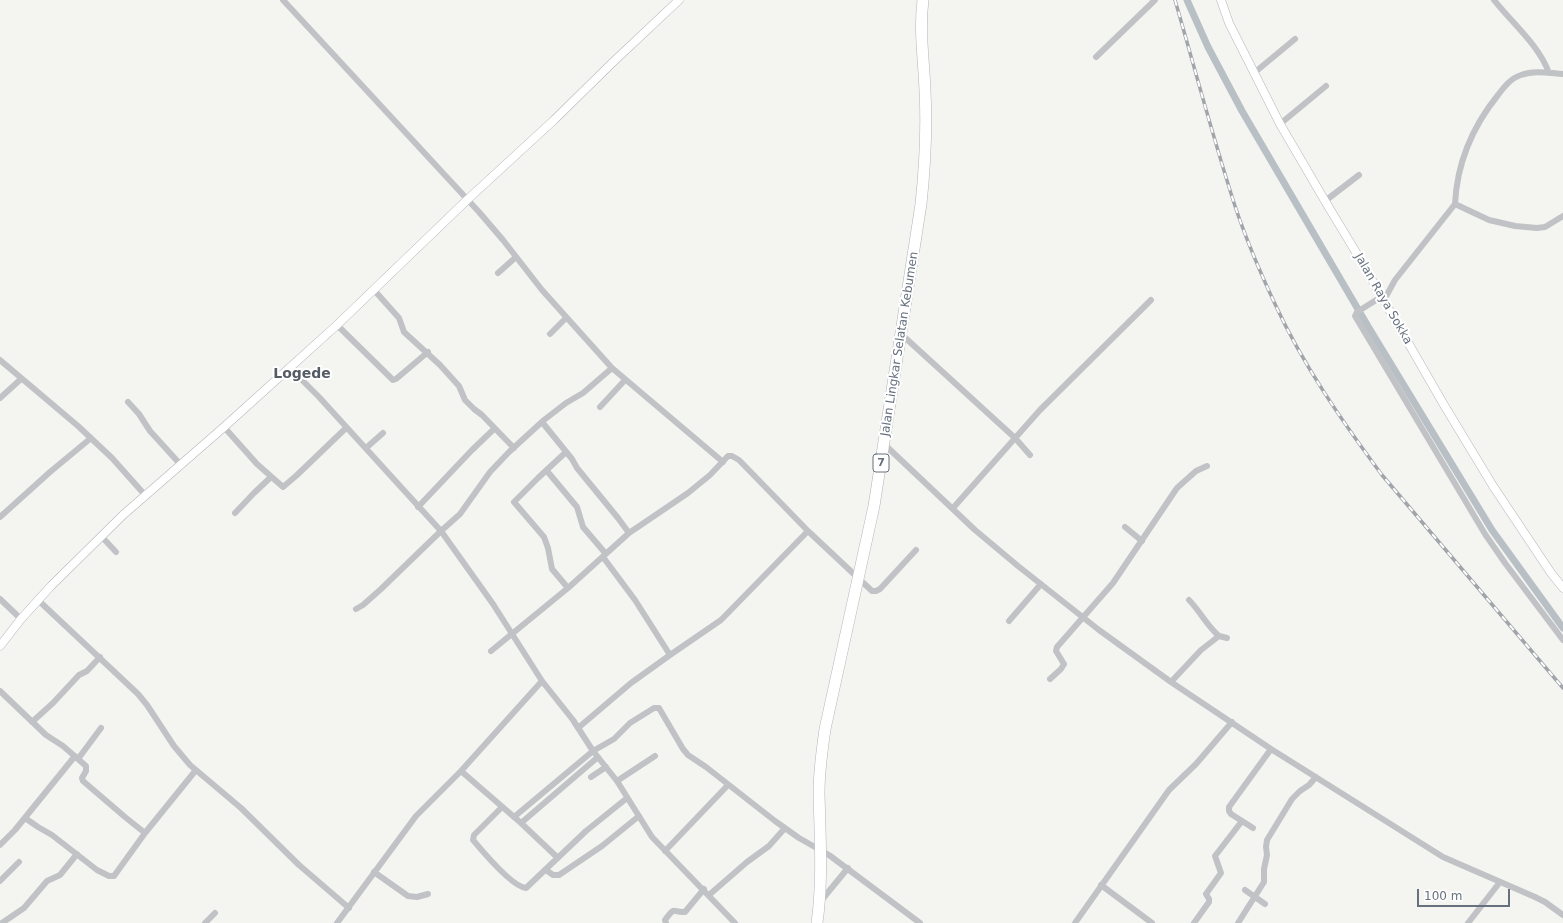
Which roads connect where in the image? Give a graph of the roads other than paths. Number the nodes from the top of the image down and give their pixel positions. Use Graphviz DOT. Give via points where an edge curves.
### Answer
graph roads {
  1 [pos="283,0"];
  2 [pos="679,0"];
  3 [pos="923,0"];
  4 [pos="1155,0"];
  5 [pos="1220,0"];
  6 [pos="1494,0"];
  7 [pos="1294,39"];
  8 [pos="1096,57"];
  9 [pos="1549,72"];
  10 [pos="1254,73"];
  11 [pos="1563,74"];
  12 [pos="1326,86"];
  13 [pos="1280,124"];
  14 [pos="1359,175"];
  15 [pos="467,200"];
  16 [pos="1325,201"];
  17 [pos="1455,204"];
  18 [pos="1563,216"];
  19 [pos="516,257"];
  20 [pos="498,273"];
  21 [pos="374,290"];
  22 [pos="1383,298"];
  23 [pos="1151,300"];
  24 [pos="566,318"];
  25 [pos="337,325"];
  26 [pos="900,333"];
  27 [pos="550,334"];
  28 [pos="428,352"];
  29 [pos="0,360"];
  30 [pos="290,368"];
  31 [pos="612,368"];
  32 [pos="21,379"];
  33 [pos="626,380"];
  34 [pos="0,398"];
  35 [pos="128,402"];
  36 [pos="600,407"];
  37 [pos="542,422"];
  38 [pos="224,427"];
  39 [pos="346,428"];
  40 [pos="494,429"];
  41 [pos="383,433"];
  42 [pos="91,438"];
  43 [pos="1015,438"];
  44 [pos="884,444"];
  45 [pos="366,448"];
  46 [pos="514,448"];
  47 [pos="566,452"];
  48 [pos="1030,455"];
  49 [pos="723,462"];
  50 [pos="180,464"];
  51 [pos="1207,466"];
  52 [pos="547,471"];
  53 [pos="271,477"];
  54 [pos="146,495"];
  55 [pos="418,506"];
  56 [pos="953,508"];
  57 [pos="235,512"];
  58 [pos="0,517"];
  59 [pos="1125,527"];
  60 [pos="441,530"];
  61 [pos="808,531"];
  62 [pos="628,533"];
  63 [pos="102,537"];
  64 [pos="1142,541"];
  65 [pos="916,550"];
  66 [pos="116,552"];
  67 [pos="605,555"];
  68 [pos="859,577"];
  69 [pos="1041,584"];
  70 [pos="568,588"];
  71 [pos="1563,588"];
  72 [pos="0,599"];
  73 [pos="38,600"];
  74 [pos="1189,600"];
  75 [pos="356,609"];
  76 [pos="1083,617"];
  77 [pos="21,619"];
  78 [pos="1009,621"];
  79 [pos="512,633"];
  80 [pos="1219,636"];
  81 [pos="1227,638"];
  82 [pos="1563,640"];
  83 [pos="0,646"];
  84 [pos="492,651"];
  85 [pos="670,656"];
  86 [pos="100,657"];
  87 [pos="1050,679"];
  88 [pos="542,681"];
  89 [pos="1171,682"];
  90 [pos="0,691"];
  91 [pos="32,722"];
  92 [pos="1232,722"];
  93 [pos="100,728"];
  94 [pos="578,728"];
  95 [pos="1271,749"];
  96 [pos="594,751"];
  97 [pos="654,756"];
  98 [pos="598,757"];
  99 [pos="76,758"];
  100 [pos="606,767"];
  101 [pos="196,770"];
  102 [pos="461,771"];
  103 [pos="591,777"];
  104 [pos="1316,777"];
  105 [pos="617,781"];
  106 [pos="728,785"];
  107 [pos="627,798"];
  108 [pos="502,807"];
  109 [pos="639,816"];
  110 [pos="514,817"];
  111 [pos="25,818"];
  112 [pos="1242,821"];
  113 [pos="521,823"];
  114 [pos="784,828"];
  115 [pos="1252,828"];
  116 [pos="145,833"];
  117 [pos="0,845"];
  118 [pos="821,850"];
  119 [pos="665,851"];
  120 [pos="76,854"];
  121 [pos="558,858"];
  122 [pos="20,862"];
  123 [pos="848,868"];
  124 [pos="546,870"];
  125 [pos="374,872"];
  126 [pos="0,881"];
  127 [pos="1500,882"];
  128 [pos="1101,885"];
  129 [pos="704,889"];
  130 [pos="1244,890"];
  131 [pos="428,894"];
  132 [pos="709,895"];
  133 [pos="1255,897"];
  134 [pos="1266,904"];
  135 [pos="818,905"];
  136 [pos="349,908"];
  137 [pos="215,913"];
  138 [pos="1563,915"];
  139 [pos="2,923"];
  140 [pos="205,923"];
  141 [pos="338,923"];
  142 [pos="666,923"];
  143 [pos="735,923"];
  144 [pos="817,923"];
  145 [pos="920,923"];
  146 [pos="1074,923"];
  147 [pos="1152,923"];
  148 [pos="1194,923"];
  149 [pos="1238,923"];
  150 [pos="1468,923"];
  1 -- 15 [label="street"];
  2 -- 15 [label="street"];
  3 -- 26 [label="highway, Jalan Lingkar Selatan Kebumen / 7" via="921,34 926,110 925,163 915,247"];
  4 -- 8 [label="street"];
  5 -- 10 [label="street, Jalan Raya Sokka"];
  6 -- 9 [label="street" via="1531,43"];
  7 -- 10 [label="street"];
  9 -- 11 [label="street"];
  9 -- 17 [label="street" via="1521,74 1513,78 1492,104 1466,148 1455,191"];
  10 -- 13 [label="street, Jalan Raya Sokka"];
  12 -- 13 [label="street"];
  13 -- 16 [label="street, Jalan Raya Sokka"];
  14 -- 16 [label="street"];
  15 -- 19 [label="street"];
  15 -- 21 [label="street"];
  16 -- 22 [label="street, Jalan Raya Sokka"];
  17 -- 18 [label="street" via="1489,220 1515,226 1545,227"];
  17 -- 22 [label="street"];
  19 -- 20 [label="street"];
  19 -- 24 [label="street"];
  21 -- 25 [label="street"];
  21 -- 28 [label="street" via="399,318 404,332 415,344"];
  22 -- 71 [label="street, Jalan Raya Sokka" via="1493,486 1550,573"];
  22 -- 82 [label="street" via="1357,312 1355,316 1470,510 1505,563"];
  23 -- 43 [label="street"];
  24 -- 27 [label="street"];
  24 -- 31 [label="street"];
  25 -- 28 [label="street" via="394,380"];
  25 -- 30 [label="street"];
  26 -- 43 [label="street"];
  26 -- 44 [label="highway, Jalan Lingkar Selatan Kebumen / 7"];
  28 -- 40 [label="street" via="457,384 465,400"];
  29 -- 32 [label="street"];
  30 -- 38 [label="street"];
  30 -- 39 [label="street"];
  31 -- 33 [label="street"];
  31 -- 37 [label="street" via="595,384"];
  32 -- 34 [label="street"];
  32 -- 42 [label="street"];
  33 -- 36 [label="street"];
  33 -- 49 [label="street"];
  35 -- 50 [label="street"];
  37 -- 46 [label="street"];
  37 -- 47 [label="street"];
  38 -- 50 [label="street"];
  38 -- 53 [label="street"];
  39 -- 45 [label="street"];
  39 -- 53 [label="street" via="285,486 281,486"];
  40 -- 46 [label="street"];
  40 -- 55 [label="street"];
  41 -- 45 [label="street"];
  42 -- 54 [label="street"];
  42 -- 58 [label="street"];
  43 -- 48 [label="street"];
  43 -- 56 [label="street"];
  44 -- 56 [label="street"];
  44 -- 68 [label="highway, Jalan Lingkar Selatan Kebumen / 7"];
  45 -- 55 [label="street"];
  46 -- 60 [label="street" via="490,472 460,514"];
  47 -- 52 [label="street"];
  47 -- 62 [label="street"];
  49 -- 61 [label="street" via="728,456 738,460"];
  49 -- 62 [label="street" via="688,493"];
  50 -- 54 [label="street"];
  51 -- 64 [label="street" via="1196,471 1178,488"];
  52 -- 67 [label="street" via="577,507 584,528"];
  52 -- 70 [label="street" via="514,502 544,536 552,569"];
  53 -- 57 [label="street"];
  54 -- 63 [label="street"];
  55 -- 60 [label="street"];
  56 -- 69 [label="street" via="975,530"];
  59 -- 64 [label="street"];
  60 -- 75 [label="street" via="364,605"];
  60 -- 79 [label="street"];
  61 -- 68 [label="street"];
  61 -- 85 [label="street" via="721,620"];
  62 -- 67 [label="street"];
  63 -- 66 [label="street"];
  63 -- 73 [label="street"];
  64 -- 76 [label="street" via="1113,583"];
  65 -- 68 [label="street" via="878,591 872,591"];
  67 -- 70 [label="street"];
  67 -- 85 [label="street"];
  68 -- 118 [label="highway, Jalan Lingkar Selatan Kebumen / 7" via="823,740 819,792"];
  69 -- 76 [label="street"];
  69 -- 78 [label="street"];
  70 -- 79 [label="street"];
  72 -- 77 [label="street"];
  73 -- 77 [label="street"];
  73 -- 86 [label="street"];
  74 -- 80 [label="street"];
  76 -- 87 [label="street" via="1056,649 1064,664"];
  76 -- 89 [label="street"];
  77 -- 83 [label="street"];
  79 -- 84 [label="street"];
  79 -- 88 [label="street"];
  80 -- 81 [label="street"];
  80 -- 89 [label="street" via="1201,650"];
  85 -- 94 [label="street" via="631,683"];
  86 -- 91 [label="street"];
  86 -- 101 [label="street" via="138,694 179,753"];
  88 -- 94 [label="street"];
  88 -- 102 [label="street"];
  89 -- 92 [label="street"];
  90 -- 91 [label="street"];
  91 -- 99 [label="street"];
  92 -- 95 [label="street"];
  92 -- 128 [label="street" via="1196,764 1169,790"];
  93 -- 99 [label="street"];
  94 -- 96 [label="street"];
  95 -- 104 [label="street"];
  95 -- 112 [label="street" via="1229,807 1229,811"];
  96 -- 98 [label="street"];
  96 -- 106 [label="street" via="614,739 630,723 658,708 685,752"];
  96 -- 110 [label="street"];
  97 -- 105 [label="street"];
  98 -- 100 [label="street"];
  98 -- 113 [label="street"];
  99 -- 111 [label="street"];
  99 -- 116 [label="street" via="87,767 83,781"];
  100 -- 103 [label="street"];
  100 -- 105 [label="street"];
  101 -- 116 [label="street"];
  101 -- 136 [label="street"];
  102 -- 108 [label="street"];
  102 -- 125 [label="street" via="416,816"];
  104 -- 127 [label="street" via="1443,857"];
  104 -- 133 [label="street" via="1292,799 1267,840 1264,882"];
  105 -- 107 [label="street"];
  106 -- 114 [label="street"];
  106 -- 119 [label="street"];
  107 -- 109 [label="street"];
  107 -- 121 [label="street" via="586,831"];
  108 -- 110 [label="street"];
  108 -- 124 [label="street" via="474,835 473,840 492,862 521,888 526,888"];
  109 -- 119 [label="street" via="652,837"];
  109 -- 124 [label="street" via="602,846 559,875 553,875"];
  110 -- 113 [label="street"];
  111 -- 117 [label="street"];
  111 -- 120 [label="street"];
  112 -- 115 [label="street"];
  112 -- 148 [label="street" via="1216,857 1221,873 1206,894 1209,902"];
  113 -- 121 [label="street"];
  114 -- 118 [label="street"];
  114 -- 132 [label="street" via="764,851 747,862"];
  116 -- 120 [label="street" via="114,876 97,870"];
  118 -- 123 [label="street"];
  118 -- 135 [label="highway, Jalan Lingkar Selatan Kebumen / 7"];
  119 -- 129 [label="street"];
  120 -- 139 [label="street" via="60,875 47,881 24,908"];
  121 -- 124 [label="street"];
  122 -- 126 [label="street"];
  123 -- 135 [label="street"];
  123 -- 145 [label="street"];
  125 -- 131 [label="street" via="408,896"];
  125 -- 136 [label="street"];
  127 -- 138 [label="street" via="1545,902"];
  127 -- 150 [label="street"];
  128 -- 146 [label="street"];
  128 -- 147 [label="street"];
  129 -- 132 [label="street"];
  129 -- 142 [label="street" via="685,912 672,910 665,920"];
  130 -- 133 [label="street"];
  132 -- 143 [label="street"];
  133 -- 134 [label="street"];
  133 -- 149 [label="street"];
  135 -- 144 [label="highway, Jalan Lingkar Selatan Kebumen / 7"];
  136 -- 141 [label="street"];
  137 -- 140 [label="street"];
}
